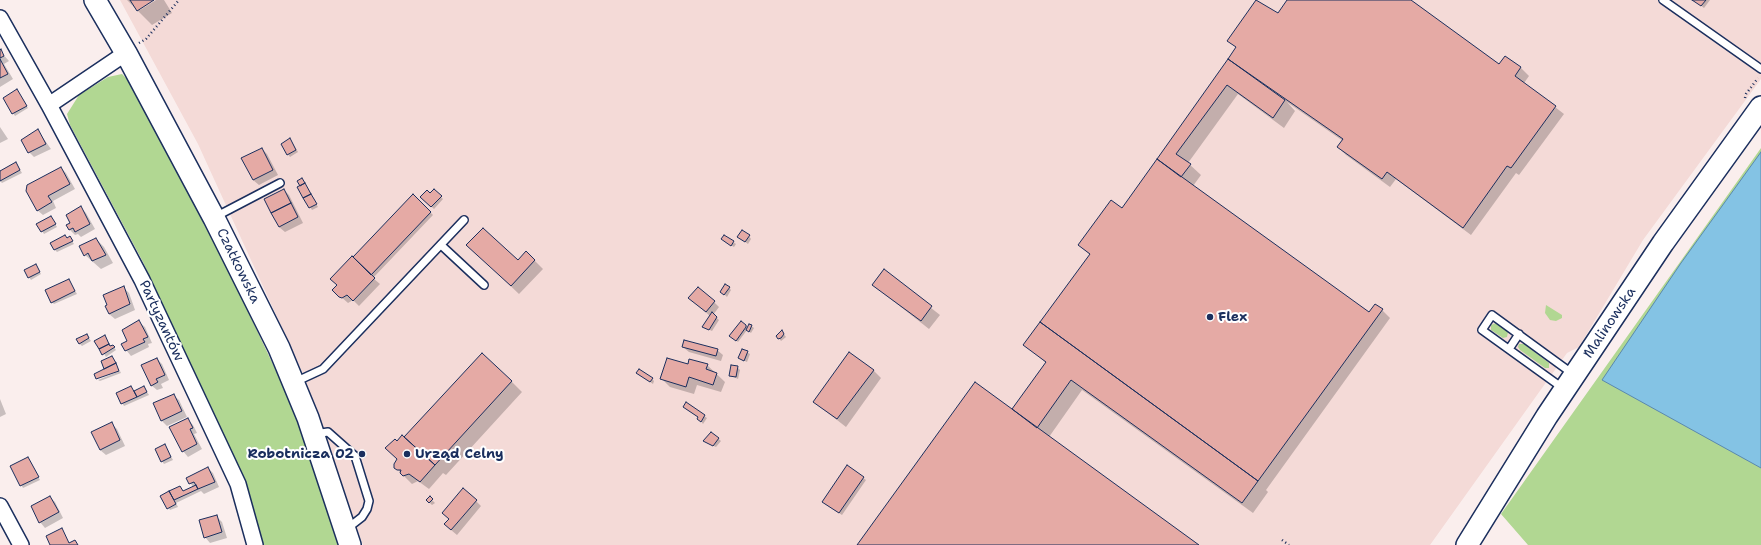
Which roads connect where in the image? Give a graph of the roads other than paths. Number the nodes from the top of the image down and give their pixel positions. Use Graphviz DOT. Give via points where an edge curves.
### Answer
graph roads {
  1 [pos="95,0"];
  2 [pos="1663,0"];
  3 [pos="0,18"];
  4 [pos="126,53"];
  5 [pos="1761,69"];
  6 [pos="49,105"];
  7 [pos="1761,107"];
  8 [pos="280,183"];
  9 [pos="214,218"];
  10 [pos="464,220"];
  11 [pos="441,245"];
  12 [pos="484,285"];
  13 [pos="1519,334"];
  14 [pos="1509,349"];
  15 [pos="293,382"];
  16 [pos="1570,383"];
  17 [pos="313,434"];
  18 [pos="0,506"];
  19 [pos="347,536"];
  20 [pos="21,545"];
  21 [pos="255,545"];
  22 [pos="1467,545"];
  1 -- 4 [label="street, Czatkowska"];
  2 -- 5 [label="lane"];
  3 -- 6 [label="street, Partyzantów"];
  4 -- 6 [label="street"];
  4 -- 9 [label="street, Czatkowska"];
  6 -- 21 [label="street, Partyzantów" via="142,280 238,484"];
  7 -- 16 [label="street, Malinowska" via="1663,243"];
  8 -- 9 [label="lane"];
  9 -- 15 [label="street, Czatkowska" via="279,348"];
  10 -- 11 [label="lane"];
  11 -- 12 [label="lane"];
  11 -- 15 [label="lane" via="323,369"];
  13 -- 14 [label="lane"];
  13 -- 14 [label="lane" via="1492,316 1482,330"];
  13 -- 16 [label="lane"];
  14 -- 16 [label="lane"];
  15 -- 17 [label="street, Czatkowska"];
  16 -- 22 [label="street, Malinowska"];
  17 -- 19 [label="street, Czatkowska"];
  17 -- 19 [label="lane" via="328,432 355,456 369,501 362,517 353,524"];
  18 -- 20 [label="street"];
}
